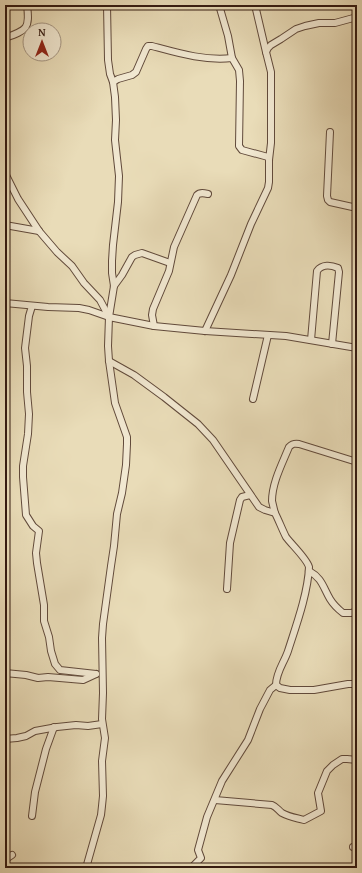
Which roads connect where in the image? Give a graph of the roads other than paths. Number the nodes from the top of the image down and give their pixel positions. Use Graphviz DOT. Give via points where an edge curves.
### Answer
graph roads {
  1 [pos="27,5"];
  2 [pos="107,5"];
  3 [pos="219,5"];
  4 [pos="255,5"];
  5 [pos="357,17"];
  6 [pos="5,38"];
  7 [pos="266,52"];
  8 [pos="232,58"];
  9 [pos="113,82"];
  10 [pos="330,132"];
  11 [pos="269,160"];
  12 [pos="5,173"];
  13 [pos="208,194"];
  14 [pos="357,208"];
  15 [pos="5,225"];
  16 [pos="39,231"];
  17 [pos="170,263"];
  18 [pos="114,286"];
  19 [pos="5,303"];
  20 [pos="32,306"];
  21 [pos="110,317"];
  22 [pos="154,326"];
  23 [pos="205,331"];
  24 [pos="268,335"];
  25 [pos="311,340"];
  26 [pos="332,344"];
  27 [pos="357,348"];
  28 [pos="109,361"];
  29 [pos="253,399"];
  30 [pos="357,462"];
  31 [pos="250,495"];
  32 [pos="275,514"];
  33 [pos="309,572"];
  34 [pos="227,589"];
  35 [pos="357,611"];
  36 [pos="102,670"];
  37 [pos="5,673"];
  38 [pos="96,674"];
  39 [pos="357,684"];
  40 [pos="276,685"];
  41 [pos="102,724"];
  42 [pos="54,727"];
  43 [pos="5,739"];
  44 [pos="357,760"];
  45 [pos="215,800"];
  46 [pos="32,816"];
  47 [pos="12,855"];
  48 [pos="5,867"];
  49 [pos="86,868"];
  50 [pos="191,868"];
  1 -- 6 [label="street" via="26,27"];
  2 -- 9 [label="street" via="108,60"];
  3 -- 8 [label="street"];
  4 -- 7 [label="street"];
  5 -- 7 [label="street" via="335,24 311,24 296,29 271,45"];
  7 -- 11 [label="street" via="272,90"];
  8 -- 9 [label="street" via="208,58 148,46 136,72"];
  8 -- 11 [label="street" via="239,70 240,81 238,146 242,150 268,157"];
  9 -- 18 [label="street" via="119,176 112,261"];
  10 -- 14 [label="street" via="328,200"];
  11 -- 23 [label="street" via="268,188"];
  12 -- 16 [label="street"];
  13 -- 17 [label="street" via="197,195 175,243"];
  15 -- 16 [label="street"];
  16 -- 21 [label="street" via="56,252 72,266 100,300"];
  17 -- 18 [label="street" via="147,254 135,254"];
  17 -- 22 [label="street" via="153,309"];
  18 -- 21 [label="street"];
  19 -- 20 [label="street"];
  20 -- 21 [label="street" via="79,308"];
  20 -- 38 [label="street" via="25,348 29,414 23,473 26,515 39,531 36,553 44,620 54,664 60,670"];
  21 -- 22 [label="street"];
  21 -- 28 [label="street"];
  22 -- 23 [label="street"];
  23 -- 24 [label="street"];
  24 -- 25 [label="street"];
  24 -- 29 [label="street"];
  25 -- 26 [label="street"];
  25 -- 26 [label="street" via="317,271 326,265 338,268 339,272"];
  26 -- 27 [label="street"];
  28 -- 31 [label="street" via="164,396 198,424 213,440"];
  28 -- 36 [label="street" via="115,403 127,444 103,624"];
  30 -- 32 [label="street" via="299,444 291,444 274,486 272,501"];
  31 -- 32 [label="street" via="259,507"];
  31 -- 34 [label="street" via="240,498 230,543"];
  32 -- 33 [label="street" via="286,536 308,564"];
  33 -- 35 [label="street" via="321,581 330,600 343,613"];
  33 -- 40 [label="street" via="305,594 278,672"];
  36 -- 38 [label="street"];
  36 -- 41 [label="street"];
  37 -- 38 [label="street" via="38,678 83,680"];
  39 -- 40 [label="street" via="314,690 290,690"];
  40 -- 45 [label="street" via="270,690 248,740 222,781"];
  41 -- 42 [label="street"];
  41 -- 49 [label="street" via="105,738 102,806"];
  42 -- 43 [label="street" via="26,736"];
  42 -- 46 [label="street" via="40,770"];
  44 -- 45 [label="street" via="342,759 327,771 318,794 321,811 304,820 280,812 272,805"];
  45 -- 50 [label="street" via="198,850 201,858"];
  47 -- 48 [label="street" via="6,859"];
}
